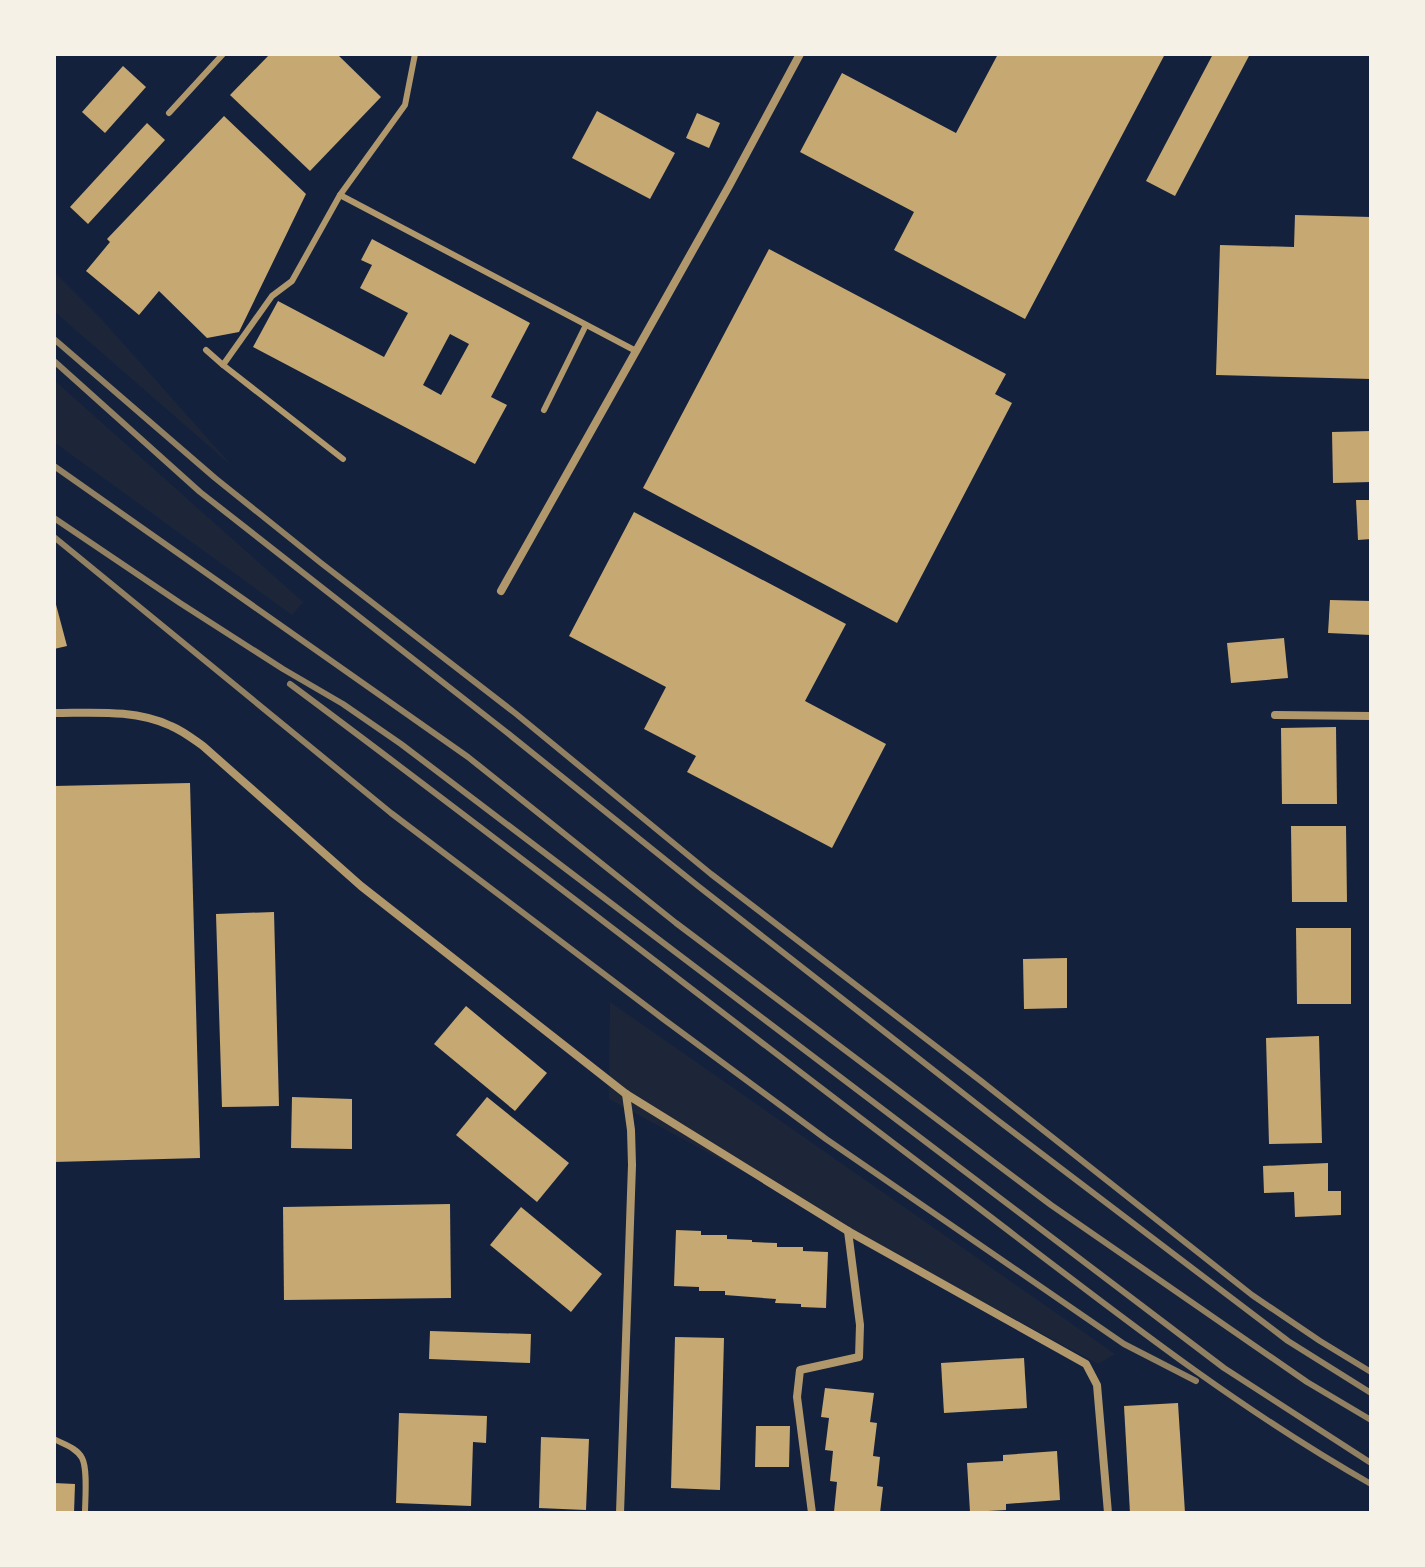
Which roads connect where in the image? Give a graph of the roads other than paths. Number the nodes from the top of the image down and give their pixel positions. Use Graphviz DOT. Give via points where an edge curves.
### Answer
graph roads {
  1 [pos="223,54"];
  2 [pos="415,54"];
  3 [pos="800,54"];
  4 [pos="169,113"];
  5 [pos="340,195"];
  6 [pos="586,325"];
  7 [pos="206,350"];
  8 [pos="636,351"];
  9 [pos="223,365"];
  10 [pos="544,410"];
  11 [pos="343,459"];
  12 [pos="501,591"];
  13 [pos="54,713"];
  14 [pos="1275,715"];
  15 [pos="1371,716"];
  16 [pos="626,1094"];
  17 [pos="848,1231"];
  18 [pos="54,1439"];
  19 [pos="85,1513"];
  20 [pos="620,1513"];
  21 [pos="812,1513"];
  22 [pos="1108,1513"];
  1 -- 4 [label="lane"];
  2 -- 5 [label="lane" via="405,105"];
  3 -- 8 [label="street"];
  5 -- 6 [label="lane"];
  5 -- 9 [label="lane" via="292,281 272,296"];
  6 -- 8 [label="lane"];
  6 -- 10 [label="lane"];
  7 -- 9 [label="lane"];
  8 -- 12 [label="street"];
  9 -- 11 [label="lane"];
  13 -- 16 [label="street" via="137,716 174,727 203,746 361,886"];
  14 -- 15 [label="street"];
  16 -- 17 [label="street"];
  16 -- 20 [label="street" via="632,1165"];
  17 -- 21 [label="street" via="859,1357 800,1370 797,1397"];
  17 -- 22 [label="street" via="1086,1364 1097,1385"];
  18 -- 19 [label="lane" via="82,1458"];
}
